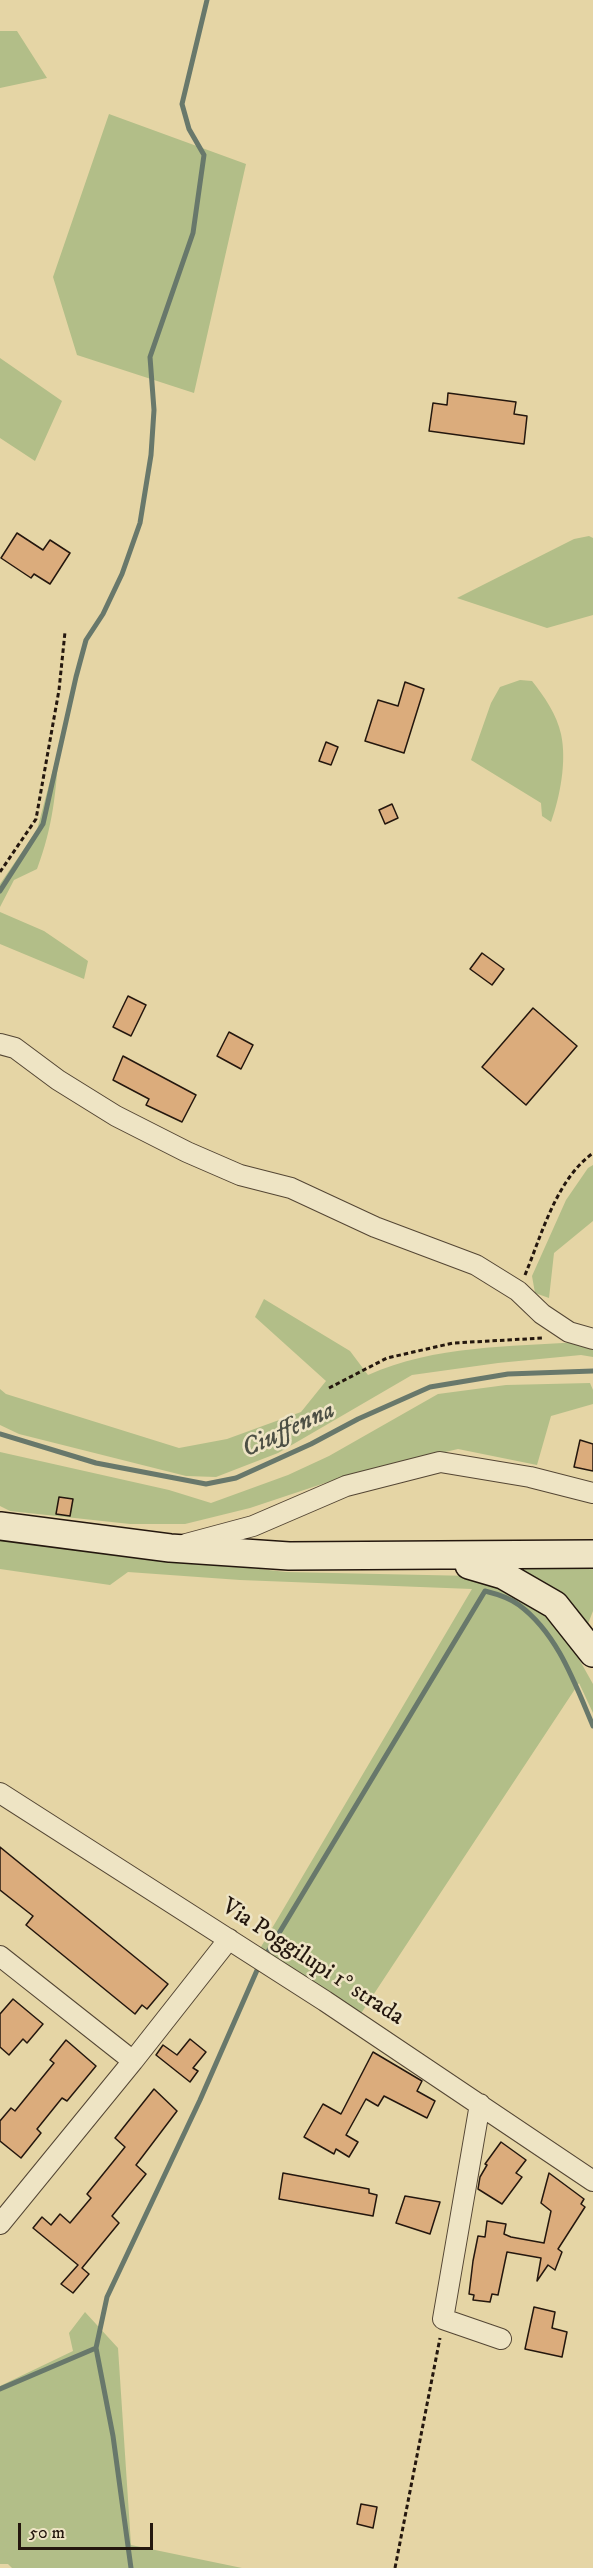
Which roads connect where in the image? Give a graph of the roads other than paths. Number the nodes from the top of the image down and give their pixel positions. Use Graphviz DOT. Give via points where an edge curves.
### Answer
graph roads {
  1 [pos="0,1044"];
  2 [pos="593,1339"];
  3 [pos="593,1493"];
  4 [pos="0,1526"];
  5 [pos="170,1548"];
  6 [pos="593,1554"];
  7 [pos="439,1557"];
  8 [pos="593,1653"];
  9 [pos="0,1793"];
  10 [pos="229,1940"];
  11 [pos="3,1966"];
  12 [pos="133,2061"];
  13 [pos="480,2104"];
  14 [pos="593,2181"];
  15 [pos="0,2224"];
  16 [pos="501,2339"];
  1 -- 2 [label="street" via="15,1048 116,1116 187,1152 240,1175 291,1188 375,1227 476,1265 518,1291 569,1332"];
  3 -- 5 [label="street" via="530,1477 440,1462 346,1486 253,1526"];
  4 -- 5 [label="main road"];
  5 -- 7 [label="main road" via="289,1556"];
  6 -- 7 [label="main road"];
  7 -- 8 [label="main road" via="503,1575 530,1588 555,1605"];
  9 -- 10 [label="street, Via Poggilupi 1° strada"];
  10 -- 12 [label="street"];
  10 -- 13 [label="street, Via Poggilupi 1° strada"];
  11 -- 12 [label="street"];
  12 -- 15 [label="street"];
  13 -- 14 [label="street, Via Poggilupi 1° strada"];
  13 -- 16 [label="street" via="443,2319"];
}
